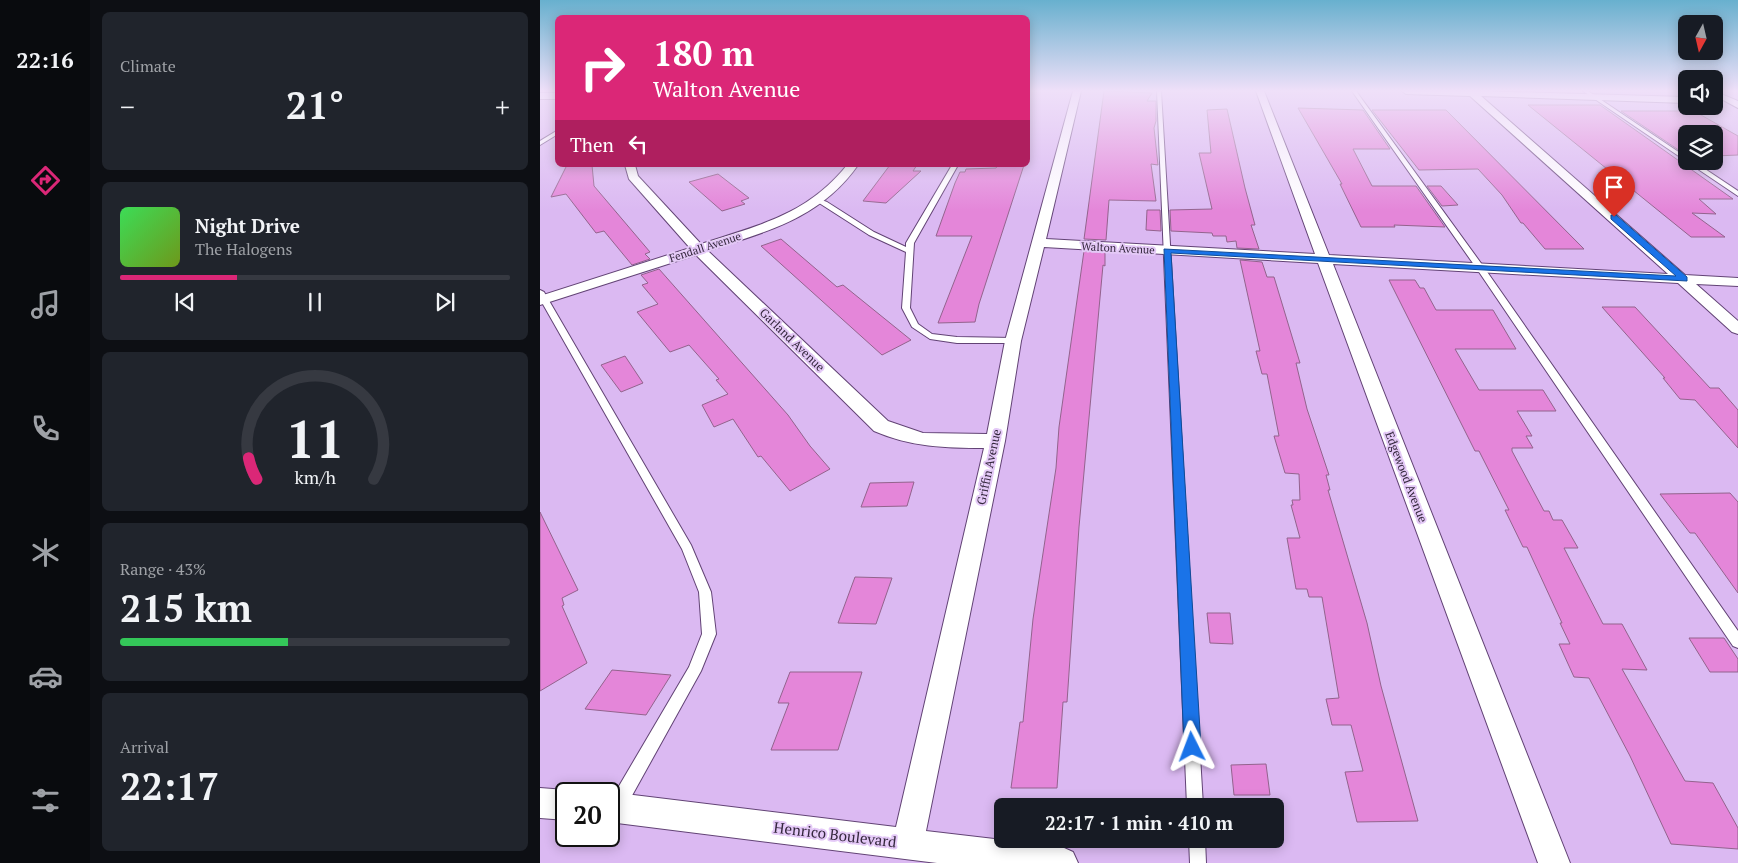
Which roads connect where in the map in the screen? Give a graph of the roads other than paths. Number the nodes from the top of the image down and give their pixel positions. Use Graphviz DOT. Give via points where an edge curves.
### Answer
graph roads {
  1 [pos="1067,131"];
  2 [pos="1161,131"];
  3 [pos="1275,131"];
  4 [pos="1383,131"];
  5 [pos="1516,131"];
  6 [pos="1645,131"];
  7 [pos="555,133"];
  8 [pos="540,143"];
  9 [pos="1678,153"];
  10 [pos="630,167"];
  11 [pos="851,167"];
  12 [pos="954,167"];
  13 [pos="1703,170"];
  14 [pos="1738,194"];
  15 [pos="819,202"];
  16 [pos="1038,243"];
  17 [pos="699,250"];
  18 [pos="1167,250"];
  19 [pos="909,251"];
  20 [pos="1322,259"];
  21 [pos="1480,268"];
  22 [pos="1684,279"];
  23 [pos="1738,282"];
  24 [pos="541,297"];
  25 [pos="1738,329"];
  26 [pos="1013,341"];
  27 [pos="995,441"];
  28 [pos="1738,642"];
  29 [pos="620,794"];
  30 [pos="1195,798"];
  31 [pos="540,804"];
  32 [pos="555,805"];
  33 [pos="620,808"];
  34 [pos="908,844"];
  35 [pos="1197,848"];
  36 [pos="1062,863"];
  37 [pos="1198,863"];
  38 [pos="1554,863"];
  1 -- 16 [label="street, Griffin Avenue"];
  2 -- 18 [label="lane"];
  3 -- 20 [label="street, Edgewood Avenue"];
  4 -- 21 [label="lane"];
  5 -- 22 [label="street"];
  6 -- 9 [label="lane"];
  7 -- 8 [label="lane"];
  10 -- 17 [label="street, Garland Avenue" via="633,177"];
  11 -- 15 [label="street, Fendall Avenue"];
  12 -- 19 [label="lane" via="910,243"];
  13 -- 14 [label="lane"];
  15 -- 17 [label="street, Fendall Avenue" via="773,225"];
  15 -- 19 [label="lane" via="835,208 859,227"];
  16 -- 18 [label="street, Walton Avenue"];
  16 -- 26 [label="street, Griffin Avenue"];
  17 -- 24 [label="street, Fendall Avenue"];
  17 -- 27 [label="street, Garland Avenue" via="881,426 900,436 920,441"];
  18 -- 20 [label="street, Walton Avenue"];
  18 -- 30 [label="lane"];
  19 -- 26 [label="lane" via="906,308 915,325 930,336"];
  20 -- 21 [label="street, Walton Avenue"];
  20 -- 38 [label="street, Edgewood Avenue"];
  21 -- 22 [label="street, Walton Avenue"];
  21 -- 28 [label="lane"];
  22 -- 23 [label="street, Walton Avenue"];
  22 -- 25 [label="street"];
  24 -- 29 [label="lane" via="687,548 705,592 709,634 694,671"];
  26 -- 27 [label="street, Griffin Avenue"];
  27 -- 34 [label="street, Griffin Avenue"];
  31 -- 32 [label="street"];
  33 -- 34 [label="street, Henrico Boulevard"];
  34 -- 36 [label="street, Henrico Boulevard"];
  35 -- 37 [label="lane"];
}
